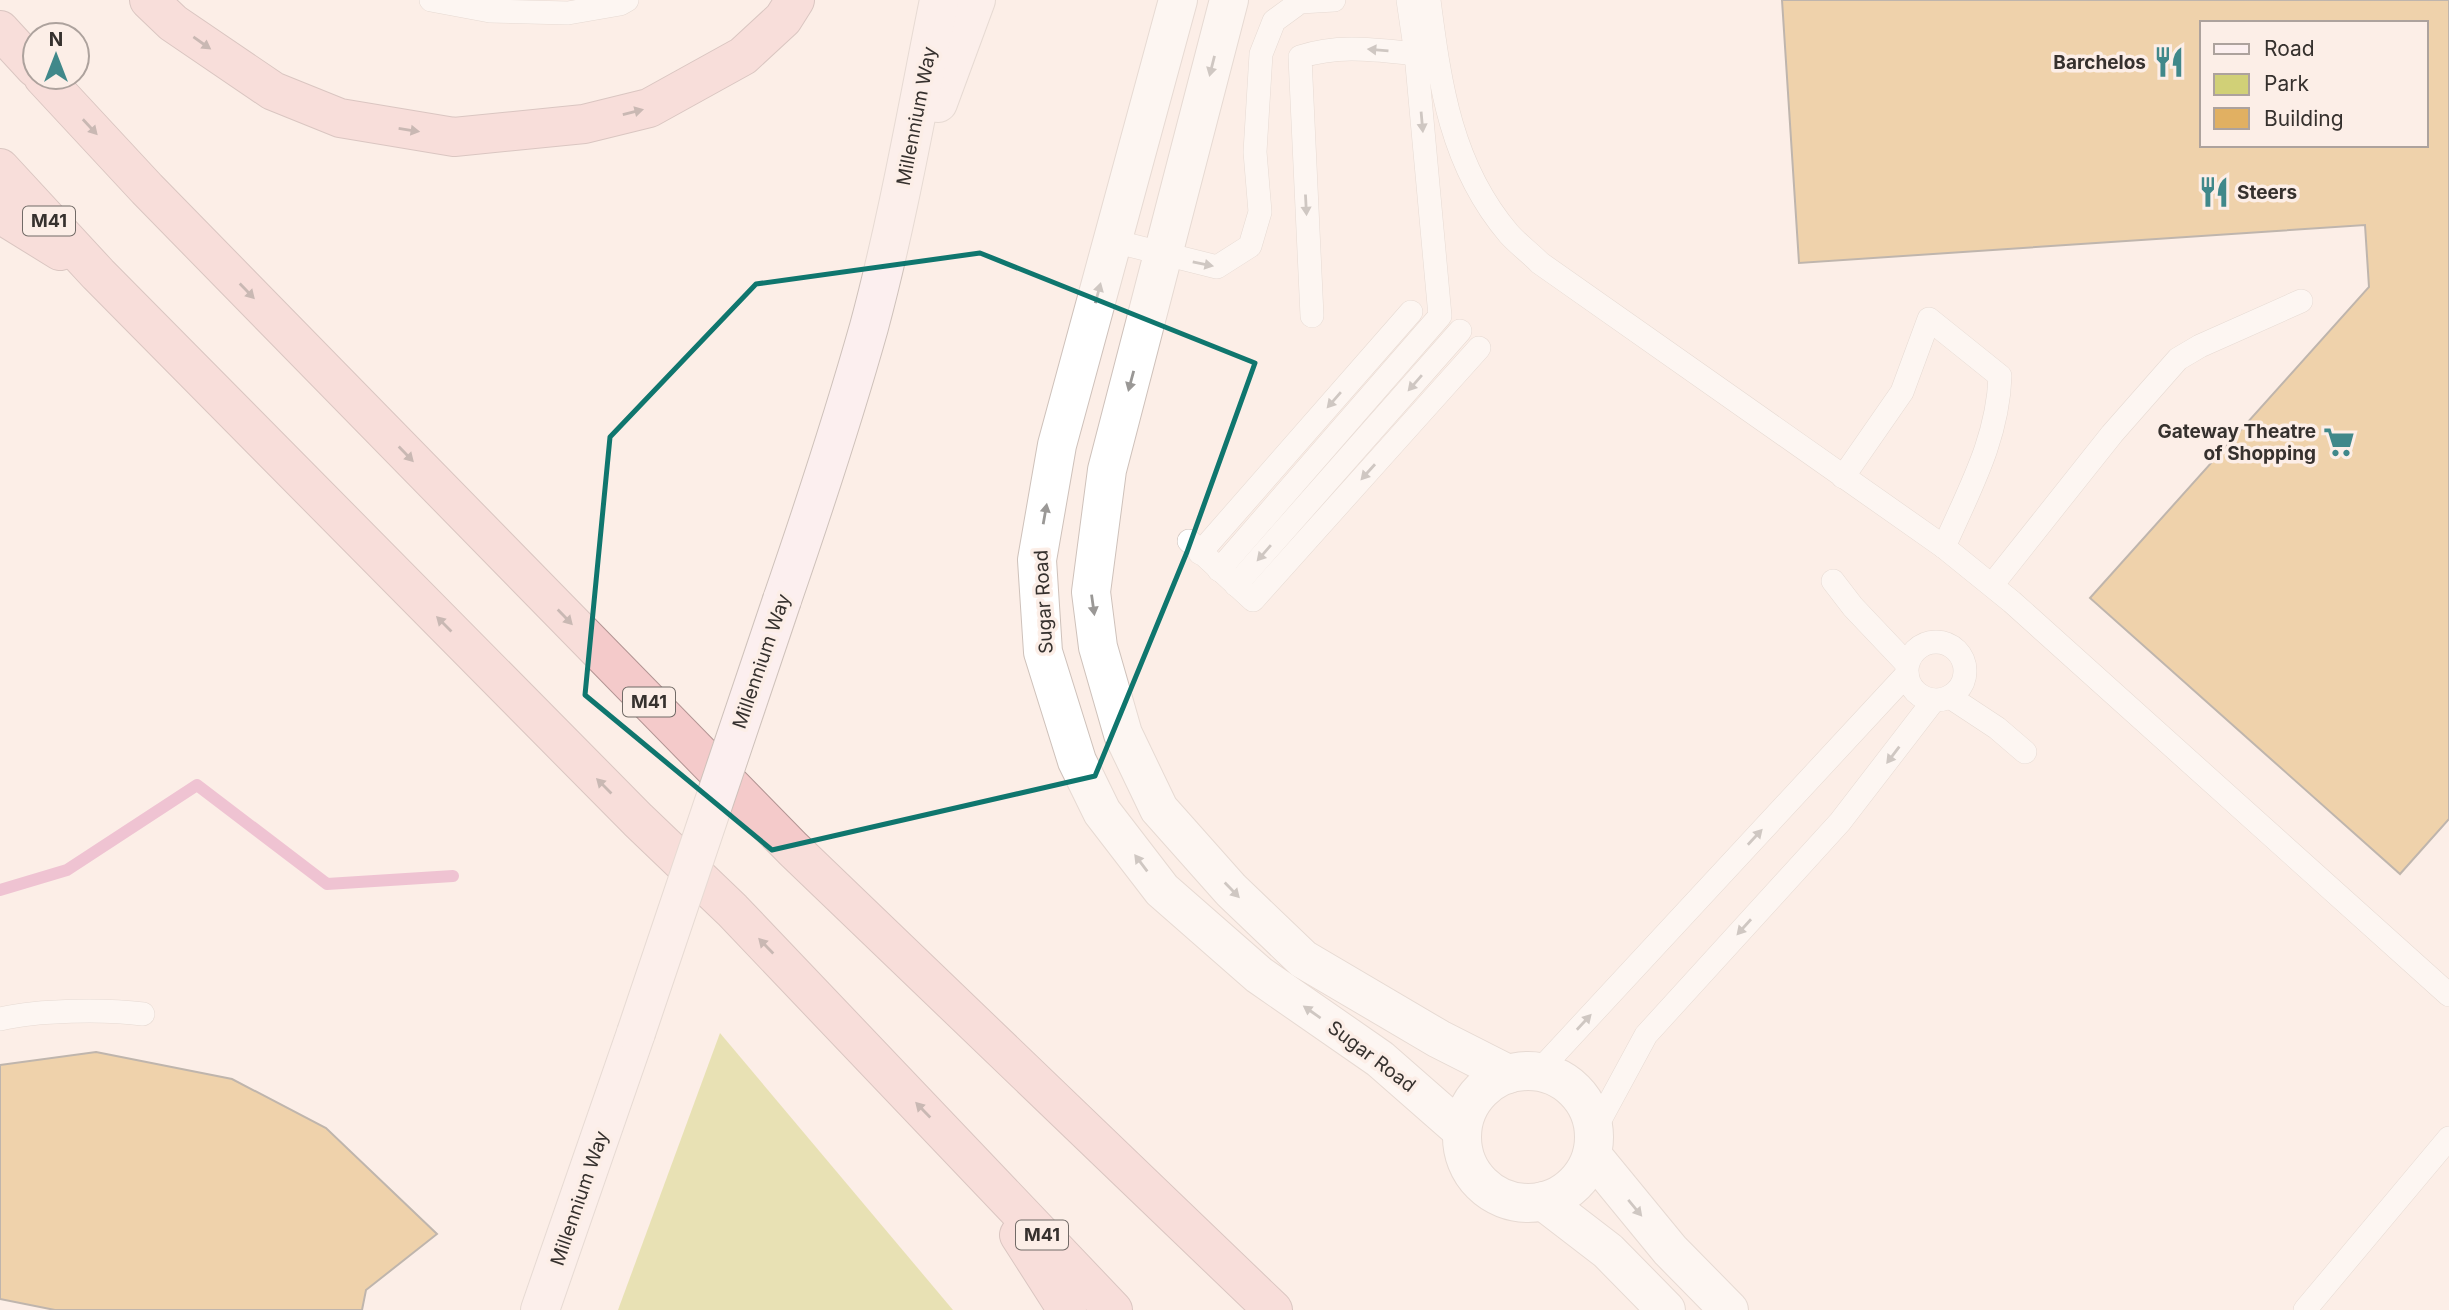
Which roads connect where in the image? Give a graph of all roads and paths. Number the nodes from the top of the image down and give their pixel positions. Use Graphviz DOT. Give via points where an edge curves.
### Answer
graph roads {
  1 [pos="149,0"];
  2 [pos="431,0"];
  3 [pos="627,0"];
  4 [pos="795,0"];
  5 [pos="939,0"];
  6 [pos="976,0"];
  7 [pos="1178,0"];
  8 [pos="1229,0"];
  9 [pos="1334,0"];
  10 [pos="1408,0"];
  11 [pos="1429,0"];
  12 [pos="0,30"];
  13 [pos="21,53"];
  14 [pos="1416,54"];
  15 [pos="56,91"];
  16 [pos="0,168"];
  17 [pos="897,210"];
  18 [pos="0,214"];
  19 [pos="1113,241"];
  20 [pos="1165,255"];
  21 [pos="98,275"];
  22 [pos="2301,301"];
  23 [pos="1411,312"];
  24 [pos="1312,316"];
  25 [pos="1460,331"];
  26 [pos="1479,348"];
  27 [pos="1843,477"];
  28 [pos="1944,547"];
  29 [pos="1219,569"];
  30 [pos="1833,581"];
  31 [pos="1236,585"];
  32 [pos="1992,585"];
  33 [pos="1907,669"];
  34 [pos="1942,699"];
  35 [pos="2025,752"];
  36 [pos="2449,995"];
  37 [pos="143,1014"];
  38 [pos="0,1019"];
  39 [pos="1523,1073"];
  40 [pos="1461,1129"];
  41 [pos="2449,1138"];
  42 [pos="1593,1143"];
  43 [pos="970,1160"];
  44 [pos="1543,1202"];
  45 [pos="540,1310"];
  46 [pos="1067,1310"];
  47 [pos="1113,1310"];
  48 [pos="1273,1310"];
  49 [pos="1666,1310"];
  50 [pos="1729,1310"];
  51 [pos="2305,1310"];
  1 -- 4 [label="highway, one-way" via="173,23 273,91 340,118 454,137 584,124 649,108 743,56 783,19"];
  2 -- 3 [label="lane" via="490,11 568,13"];
  5 -- 17 [label="street, Millennium Way"];
  6 -- 17 [label="street"];
  7 -- 19 [label="street, Sugar Road"];
  8 -- 20 [label="street, one-way"];
  20 -- 9 [label="lane, one-way" via="1216,267 1250,246 1260,212 1255,152 1261,54 1274,21 1300,2"];
  10 -- 14 [label="lane"];
  11 -- 27 [label="lane" via="1439,75 1457,147 1474,184 1511,236 1540,263"];
  12 -- 13 [label="highway"];
  14 -- 24 [label="lane, one-way" via="1347,49 1300,57"];
  14 -- 29 [label="lane, one-way" via="1440,316"];
  15 -- 48 [label="highway, M41, one-way" via="147,190 793,849"];
  16 -- 21 [label="highway, M41"];
  17 -- 45 [label="street, Millennium Way, bridge" via="828,464"];
  18 -- 21 [label="highway"];
  19 -- 20 [label="lane"];
  40 -- 19 [label="street, Sugar Road, one-way" via="1380,1059 1259,975 1162,890 1102,812 1077,761 1043,652 1037,560 1057,444"];
  20 -- 39 [label="street, one-way" via="1107,470 1091,592 1098,647 1123,734 1159,809 1231,890 1303,959 1439,1039"];
  43 -- 21 [label="highway, M41, one-way" via="732,910"];
  22 -- 32 [label="lane" via="2178,359"];
  23 -- 29 [label="lane, one-way" via="1194,547"];
  25 -- 31 [label="lane, one-way"];
  26 -- 31 [label="lane, one-way" via="1253,600"];
  27 -- 28 [label="lane"];
  27 -- 28 [label="lane" via="1902,392 1928,319 2000,376 1994,427"];
  28 -- 32 [label="lane"];
  29 -- 31 [label="lane"];
  30 -- 33 [label="lane"];
  32 -- 36 [label="lane"];
  33 -- 34 [label="lane" via="1918,694"];
  33 -- 34 [label="lane" via="1914,651 1926,643 1941,642 1954,648 1963,659 1966,674 1961,687"];
  39 -- 33 [label="lane, one-way"];
  34 -- 35 [label="lane" via="1997,729"];
  34 -- 42 [label="lane, one-way" via="1840,822 1646,1035"];
  37 -- 38 [label="lane" via="119,1011"];
  39 -- 40 [label="street" via="1491,1082 1476,1095"];
  39 -- 42 [label="street" via="1565,1082 1585,1103"];
  40 -- 44 [label="street" via="1462,1149 1472,1173 1491,1192 1516,1202"];
  41 -- 51 [label="lane"];
  42 -- 44 [label="street" via="1584,1171 1573,1185"];
  42 -- 50 [label="street, one-way" via="1670,1250"];
  43 -- 46 [label="highway"];
  43 -- 47 [label="highway, M41"];
  44 -- 49 [label="street" via="1608,1251"];
}
